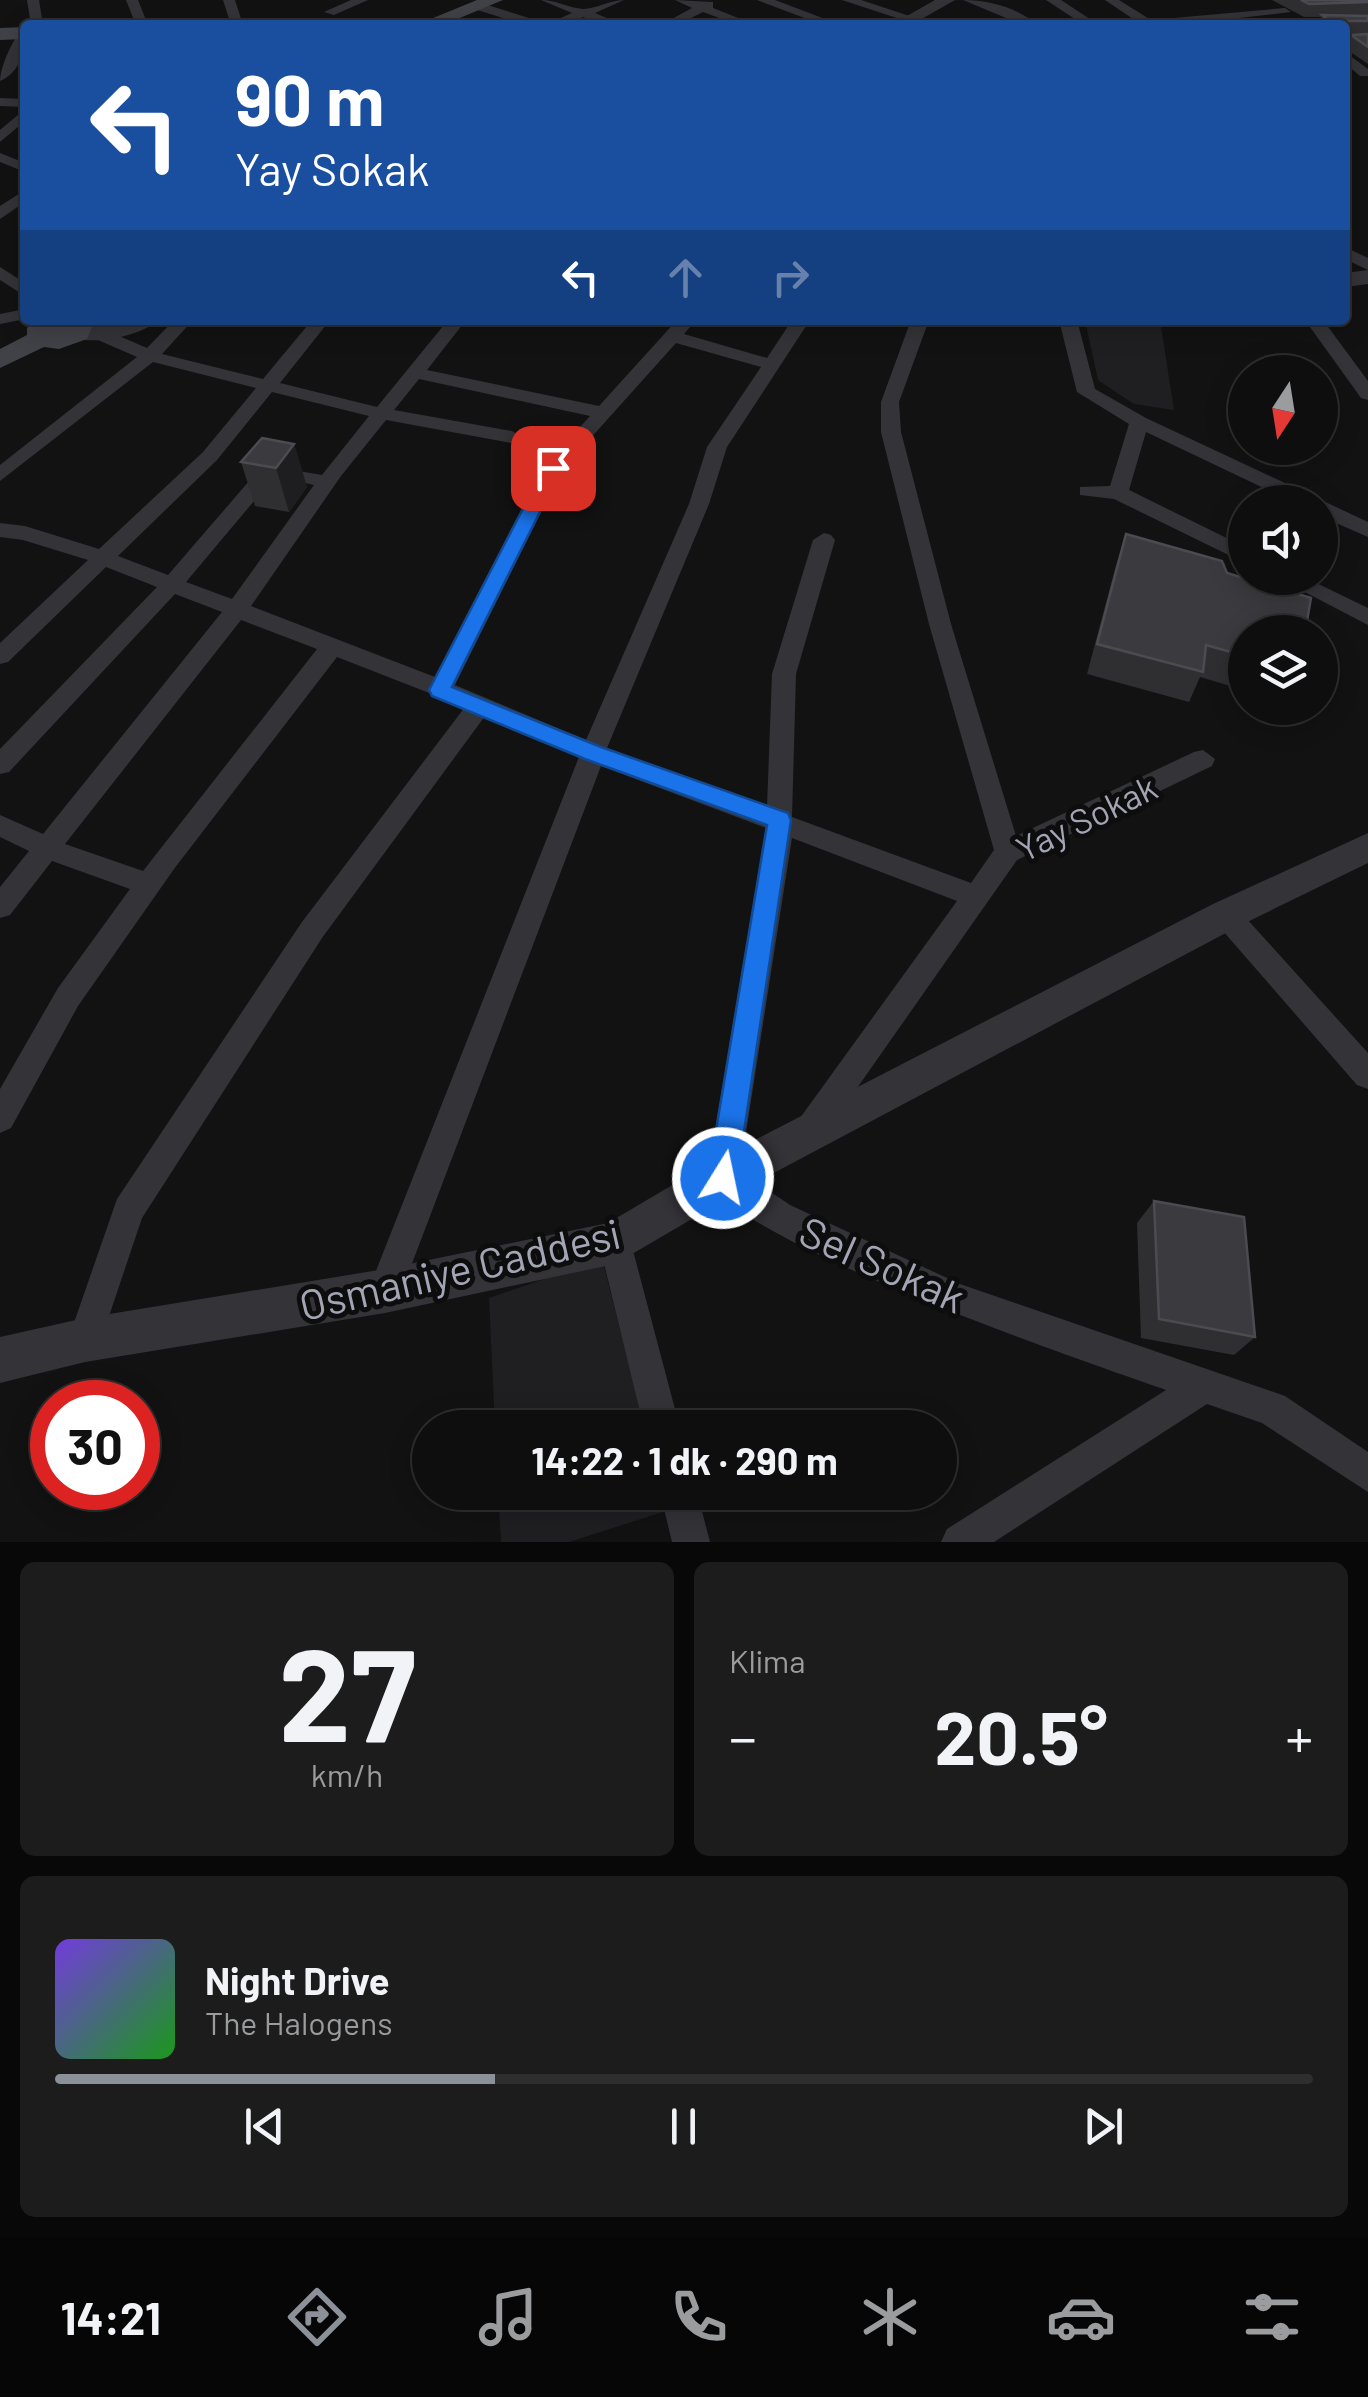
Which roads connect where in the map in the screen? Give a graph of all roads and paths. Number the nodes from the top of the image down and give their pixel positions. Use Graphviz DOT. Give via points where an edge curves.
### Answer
graph roads {
  1 [pos="362,0"];
  2 [pos="547,0"];
  3 [pos="618,0"];
  4 [pos="680,0"];
  5 [pos="723,0"];
  6 [pos="763,0"];
  7 [pos="848,0"];
  8 [pos="947,0"];
  9 [pos="969,0"];
  10 [pos="1052,0"];
  11 [pos="1141,0"];
  12 [pos="1265,0"];
  13 [pos="1114,2"];
  14 [pos="486,3"];
  15 [pos="702,7"];
  16 [pos="330,12"];
  17 [pos="1285,12"];
  18 [pos="586,13"];
  19 [pos="439,20"];
  20 [pos="526,20"];
  21 [pos="566,20"];
  22 [pos="604,20"];
  23 [pos="677,20"];
  24 [pos="737,20"];
  25 [pos="821,20"];
  26 [pos="899,20"];
  27 [pos="908,20"];
  28 [pos="1024,20"];
  29 [pos="1085,20"];
  30 [pos="1135,20"];
  31 [pos="1250,20"];
  32 [pos="1300,20"];
  33 [pos="20,46"];
  34 [pos="0,77"];
  35 [pos="20,119"];
  36 [pos="0,138"];
  37 [pos="20,198"];
  38 [pos="0,214"];
  39 [pos="47,325"];
  40 [pos="80,325"];
  41 [pos="124,325"];
  42 [pos="179,325"];
  43 [pos="317,325"];
  44 [pos="453,325"];
  45 [pos="796,325"];
  46 [pos="918,325"];
  47 [pos="1069,325"];
  48 [pos="1318,325"];
  49 [pos="682,328"];
  50 [pos="87,333"];
  51 [pos="150,356"];
  52 [pos="0,360"];
  53 [pos="769,364"];
  54 [pos="417,373"];
  55 [pos="268,383"];
  56 [pos="1368,394"];
  57 [pos="600,412"];
  58 [pos="383,414"];
  59 [pos="1139,422"];
  60 [pos="512,437"];
  61 [pos="0,475"];
  62 [pos="326,482"];
  63 [pos="1273,485"];
  64 [pos="1087,491"];
  65 [pos="1118,493"];
  66 [pos="1338,516"];
  67 [pos="0,530"];
  68 [pos="1368,530"];
  69 [pos="824,540"];
  70 [pos="1228,548"];
  71 [pos="104,558"];
  72 [pos="171,585"];
  73 [pos="1323,595"];
  74 [pos="235,612"];
  75 [pos="1368,617"];
  76 [pos="332,647"];
  77 [pos="0,656"];
  78 [pos="440,690"];
  79 [pos="481,704"];
  80 [pos="593,753"];
  81 [pos="1203,759"];
  82 [pos="0,765"];
  83 [pos="780,820"];
  84 [pos="0,825"];
  85 [pos="1368,847"];
  86 [pos="48,849"];
  87 [pos="1008,852"];
  88 [pos="148,884"];
  89 [pos="976,896"];
  90 [pos="0,907"];
  91 [pos="1226,915"];
  92 [pos="1368,1075"];
  93 [pos="0,1118"];
  94 [pos="802,1140"];
  95 [pos="723,1178"];
  96 [pos="616,1242"];
  97 [pos="384,1291"];
  98 [pos="85,1340"];
  99 [pos="0,1360"];
  100 [pos="1205,1386"];
  101 [pos="658,1410"];
  102 [pos="1368,1474"];
  103 [pos="683,1510"];
  104 [pos="691,1542"];
  105 [pos="960,1542"];
  1 -- 16 [label="street"];
  2 -- 18 [label="street"];
  3 -- 18 [label="street"];
  4 -- 15 [label="street"];
  5 -- 15 [label="street"];
  6 -- 25 [label="street"];
  7 -- 26 [label="street"];
  8 -- 27 [label="street"];
  9 -- 28 [label="street"];
  10 -- 29 [label="street"];
  11 -- 13 [label="street"];
  12 -- 17 [label="street"];
  13 -- 30 [label="street"];
  14 -- 19 [label="main road"];
  14 -- 20 [label="street"];
  15 -- 23 [label="street"];
  15 -- 24 [label="street"];
  17 -- 31 [label="street"];
  17 -- 32 [label="street"];
  18 -- 21 [label="street"];
  18 -- 22 [label="street"];
  33 -- 34 [label="street"];
  35 -- 36 [label="street"];
  37 -- 38 [label="street"];
  39 -- 52 [label="main road" via="40,339"];
  40 -- 50 [label="main road"];
  41 -- 50 [label="street"];
  42 -- 51 [label="street"];
  43 -- 55 [label="street"];
  44 -- 54 [label="street"];
  45 -- 53 [label="street"];
  46 -- 87 [label="street" via="890,402 891,432"];
  47 -- 59 [label="street" via="1086,392"];
  48 -- 56 [label="street"];
  49 -- 53 [label="street"];
  49 -- 57 [label="street"];
  50 -- 51 [label="street"];
  51 -- 55 [label="street"];
  51 -- 61 [label="street"];
  53 -- 80 [label="street" via="717,448"];
  54 -- 57 [label="street"];
  54 -- 58 [label="street"];
  55 -- 58 [label="street"];
  55 -- 71 [label="street" via="210,456"];
  57 -- 78 [label="street" via="553,468"];
  58 -- 60 [label="street"];
  58 -- 62 [label="street"];
  59 -- 63 [label="street"];
  59 -- 65 [label="street"];
  62 -- 72 [label="street" via="270,468"];
  62 -- 74 [label="street"];
  64 -- 65 [label="street"];
  65 -- 70 [label="street"];
  66 -- 68 [label="street"];
  67 -- 71 [label="street"];
  69 -- 83 [label="street" via="784,674"];
  71 -- 72 [label="street"];
  71 -- 77 [label="street"];
  72 -- 74 [label="street"];
  72 -- 82 [label="street"];
  73 -- 75 [label="street"];
  74 -- 76 [label="street"];
  74 -- 86 [label="street"];
  76 -- 78 [label="street"];
  76 -- 88 [label="street"];
  78 -- 79 [label="street"];
  79 -- 80 [label="street"];
  79 -- 98 [label="street" via="312,930 128,1210"];
  80 -- 83 [label="street"];
  80 -- 97 [label="street"];
  81 -- 87 [label="street, Yay Sokak"];
  83 -- 89 [label="street"];
  83 -- 95 [label="street"];
  84 -- 86 [label="street"];
  85 -- 91 [label="street, Osmaniye Caddesi"];
  86 -- 88 [label="street"];
  86 -- 90 [label="street"];
  87 -- 89 [label="street, Yay Sokak"];
  88 -- 93 [label="street" via="68,998"];
  89 -- 94 [label="street, Yay Sokak"];
  91 -- 92 [label="street"];
  91 -- 94 [label="street, Osmaniye Caddesi"];
  94 -- 95 [label="street, Osmaniye Caddesi"];
  95 -- 96 [label="street, Osmaniye Caddesi"];
  95 -- 100 [label="street, Sel Sokak" via="778,1216 955,1299"];
  96 -- 97 [label="street, Osmaniye Caddesi"];
  96 -- 101 [label="street"];
  97 -- 98 [label="street, Osmaniye Caddesi"];
  98 -- 99 [label="street, Osmaniye Caddesi"];
  100 -- 102 [label="street, Sel Sokak" via="1272,1409"];
  100 -- 105 [label="street"];
  103 -- 104 [label="street"];
}
